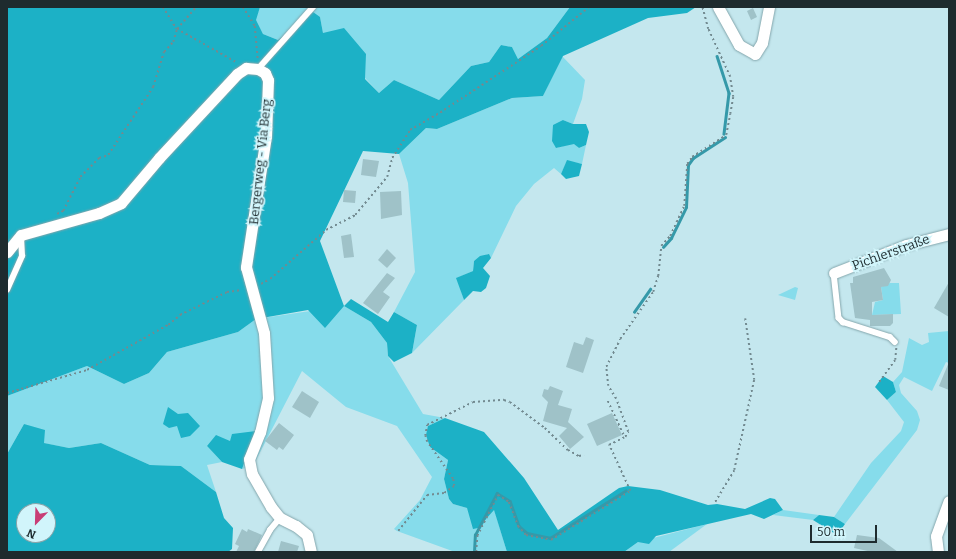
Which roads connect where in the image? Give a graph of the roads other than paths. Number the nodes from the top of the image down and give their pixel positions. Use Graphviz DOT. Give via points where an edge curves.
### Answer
graph roads {
  1 [pos="313,7"];
  2 [pos="718,7"];
  3 [pos="770,7"];
  4 [pos="258,69"];
  5 [pos="949,234"];
  6 [pos="21,235"];
  7 [pos="7,252"];
  8 [pos="834,273"];
  9 [pos="7,290"];
  10 [pos="895,342"];
  11 [pos="949,501"];
  12 [pos="280,518"];
  13 [pos="258,552"];
  14 [pos="311,552"];
  15 [pos="938,552"];
  1 -- 4 [label="lane"];
  2 -- 3 [label="street" via="739,45 755,54 762,42"];
  4 -- 6 [label="street" via="246,68 237,74 121,203 99,213"];
  4 -- 12 [label="street, Bergerweg - Via Berg" via="268,80 268,97 264,152 246,267 264,333 268,387 260,432 249,459 252,474"];
  5 -- 8 [label="street, Pichlerstraße" via="899,244"];
  6 -- 7 [label="street"];
  6 -- 9 [label="lane" via="22,256"];
  8 -- 10 [label="lane" via="839,318 843,322 890,337"];
  11 -- 15 [label="street" via="936,536"];
  12 -- 13 [label="lane"];
  12 -- 14 [label="street, Bergerweg - Via Berg" via="307,535"];
}
